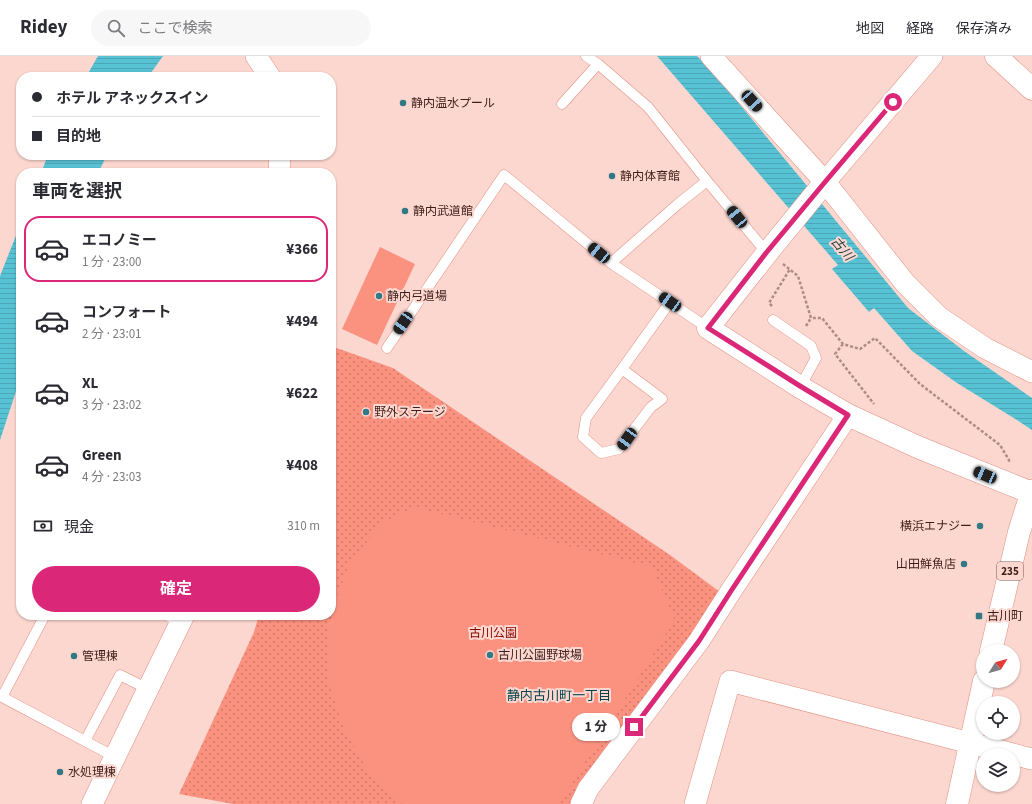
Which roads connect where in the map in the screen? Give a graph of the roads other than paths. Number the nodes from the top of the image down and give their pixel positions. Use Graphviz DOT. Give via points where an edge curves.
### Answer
graph roads {
  1 [pos="256,56"];
  2 [pos="586,56"];
  3 [pos="711,56"];
  4 [pos="932,56"];
  5 [pos="996,56"];
  6 [pos="598,64"];
  7 [pos="267,72"];
  8 [pos="1032,89"];
  9 [pos="562,104"];
  10 [pos="707,181"];
  11 [pos="825,182"];
  12 [pos="766,253"];
  13 [pos="611,263"];
  14 [pos="670,302"];
  15 [pos="773,320"];
  16 [pos="708,328"];
  17 [pos="387,348"];
  18 [pos="622,369"];
  19 [pos="1032,372"];
  20 [pos="800,386"];
  21 [pos="848,415"];
  22 [pos="1032,493"];
  23 [pos="42,620"];
  24 [pos="176,620"];
  25 [pos="993,644"];
  26 [pos="982,688"];
  27 [pos="148,689"];
  28 [pos="85,742"];
  29 [pos="970,743"];
  30 [pos="115,757"];
  31 [pos="1032,759"];
  32 [pos="92,804"];
  33 [pos="581,804"];
  34 [pos="695,804"];
  35 [pos="956,804"];
  1 -- 7 [label="street"];
  2 -- 6 [label="lane"];
  3 -- 11 [label="street"];
  4 -- 11 [label="street"];
  5 -- 8 [label="main road"];
  6 -- 9 [label="lane"];
  6 -- 10 [label="lane" via="648,107"];
  10 -- 12 [label="lane"];
  10 -- 13 [label="lane"];
  11 -- 12 [label="main road"];
  11 -- 19 [label="street" via="906,283 939,317 985,348"];
  12 -- 16 [label="main road"];
  13 -- 14 [label="lane"];
  13 -- 17 [label="lane" via="504,175"];
  14 -- 16 [label="lane"];
  14 -- 18 [label="lane"];
  15 -- 20 [label="lane" via="811,346 816,358"];
  16 -- 20 [label="main road"];
  18 -- 18 [label="lane" via="662,399 651,407 620,449 601,453 583,437 586,418"];
  20 -- 21 [label="main road"];
  21 -- 22 [label="main road" via="920,448"];
  21 -- 33 [label="street" via="699,641 588,789"];
  22 -- 25 [label="main road, 235" via="1019,532"];
  23 -- 28 [label="lane" via="2,697"];
  24 -- 27 [label="street"];
  26 -- 29 [label="main road"];
  27 -- 28 [label="lane" via="120,675"];
  27 -- 30 [label="street"];
  28 -- 30 [label="lane"];
  29 -- 31 [label="street"];
  29 -- 34 [label="street" via="730,681"];
  29 -- 35 [label="main road"];
  30 -- 32 [label="street"];
}
